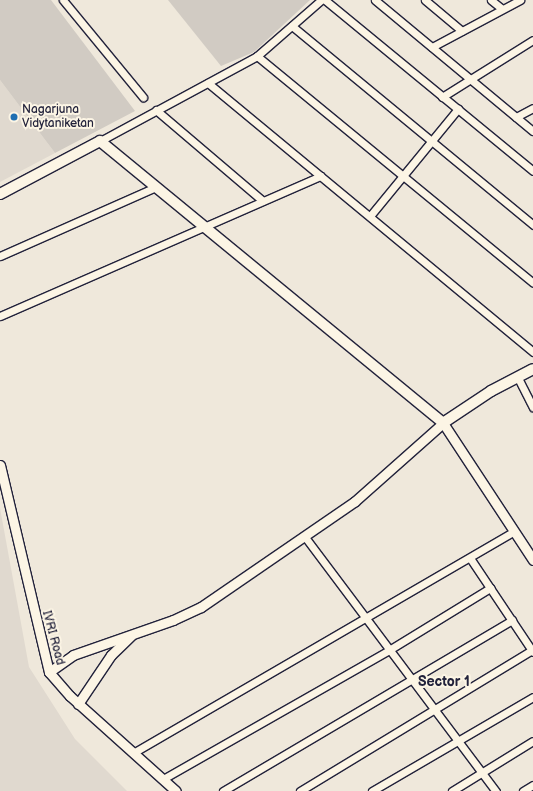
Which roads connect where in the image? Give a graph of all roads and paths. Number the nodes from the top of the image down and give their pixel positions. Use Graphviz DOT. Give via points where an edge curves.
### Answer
graph roads {
  1 [pos="64,0"];
  2 [pos="320,0"];
  3 [pos="325,0"];
  4 [pos="375,0"];
  5 [pos="425,0"];
  6 [pos="491,0"];
  7 [pos="520,0"];
  8 [pos="502,9"];
  9 [pos="292,26"];
  10 [pos="462,31"];
  11 [pos="533,40"];
  12 [pos="432,47"];
  13 [pos="257,56"];
  14 [pos="470,79"];
  15 [pos="208,82"];
  16 [pos="442,96"];
  17 [pos="143,97"];
  18 [pos="533,108"];
  19 [pos="458,109"];
  20 [pos="156,110"];
  21 [pos="516,117"];
  22 [pos="533,131"];
  23 [pos="100,141"];
  24 [pos="431,142"];
  25 [pos="533,171"];
  26 [pos="321,176"];
  27 [pos="402,177"];
  28 [pos="156,187"];
  29 [pos="0,194"];
  30 [pos="263,201"];
  31 [pos="370,216"];
  32 [pos="533,225"];
  33 [pos="204,227"];
  34 [pos="0,256"];
  35 [pos="533,283"];
  36 [pos="0,316"];
  37 [pos="533,352"];
  38 [pos="533,370"];
  39 [pos="517,376"];
  40 [pos="533,407"];
  41 [pos="442,423"];
  42 [pos="0,465"];
  43 [pos="514,531"];
  44 [pos="305,537"];
  45 [pos="470,558"];
  46 [pos="533,560"];
  47 [pos="490,588"];
  48 [pos="366,618"];
  49 [pos="512,620"];
  50 [pos="134,633"];
  51 [pos="100,645"];
  52 [pos="389,650"];
  53 [pos="532,651"];
  54 [pos="110,657"];
  55 [pos="49,672"];
  56 [pos="412,679"];
  57 [pos="533,697"];
  58 [pos="78,704"];
  59 [pos="435,710"];
  60 [pos="458,740"];
  61 [pos="533,741"];
  62 [pos="133,753"];
  63 [pos="482,772"];
  64 [pos="163,779"];
  65 [pos="533,785"];
  66 [pos="176,791"];
  67 [pos="222,791"];
  68 [pos="300,791"];
  69 [pos="372,791"];
  70 [pos="452,791"];
  71 [pos="496,791"];
  72 [pos="523,791"];
  1 -- 17 [label="street"];
  2 -- 9 [label="street"];
  3 -- 16 [label="street"];
  4 -- 12 [label="street"];
  5 -- 10 [label="street"];
  6 -- 8 [label="street"];
  7 -- 8 [label="street"];
  8 -- 10 [label="street"];
  9 -- 13 [label="street"];
  9 -- 24 [label="street"];
  10 -- 12 [label="street"];
  11 -- 14 [label="street"];
  12 -- 14 [label="street"];
  13 -- 15 [label="street"];
  13 -- 27 [label="street"];
  14 -- 16 [label="street"];
  14 -- 21 [label="street"];
  15 -- 20 [label="street"];
  15 -- 26 [label="street"];
  16 -- 19 [label="street"];
  18 -- 21 [label="street"];
  19 -- 24 [label="street"];
  19 -- 25 [label="street"];
  20 -- 23 [label="street"];
  20 -- 30 [label="street"];
  21 -- 22 [label="street"];
  23 -- 28 [label="main road"];
  23 -- 29 [label="main road"];
  24 -- 27 [label="street"];
  24 -- 32 [label="street"];
  26 -- 30 [label="street"];
  26 -- 31 [label="street"];
  27 -- 31 [label="street"];
  27 -- 35 [label="street"];
  28 -- 33 [label="main road"];
  28 -- 34 [label="street"];
  30 -- 33 [label="street"];
  31 -- 37 [label="street"];
  33 -- 36 [label="street"];
  33 -- 41 [label="main road"];
  38 -- 39 [label="main road"];
  39 -- 40 [label="street"];
  39 -- 41 [label="main road"];
  41 -- 43 [label="street"];
  41 -- 44 [label="street" via="354,502"];
  42 -- 55 [label="street, IVRI Road"];
  43 -- 45 [label="street"];
  43 -- 46 [label="street"];
  44 -- 48 [label="street"];
  44 -- 50 [label="street" via="201,607"];
  45 -- 47 [label="street"];
  45 -- 48 [label="street"];
  47 -- 49 [label="street"];
  47 -- 52 [label="street"];
  48 -- 52 [label="street"];
  48 -- 62 [label="street"];
  49 -- 53 [label="street"];
  49 -- 56 [label="street"];
  50 -- 51 [label="street"];
  50 -- 54 [label="street"];
  51 -- 54 [label="street"];
  51 -- 55 [label="street" via="73,654"];
  52 -- 56 [label="street"];
  52 -- 64 [label="street"];
  53 -- 59 [label="street"];
  54 -- 58 [label="street"];
  55 -- 58 [label="street, IVRI Road"];
  56 -- 59 [label="street"];
  56 -- 67 [label="street"];
  57 -- 60 [label="street"];
  58 -- 62 [label="street, IVRI Road"];
  59 -- 60 [label="street"];
  59 -- 68 [label="street"];
  60 -- 63 [label="street"];
  60 -- 69 [label="street"];
  61 -- 63 [label="street"];
  62 -- 64 [label="street, IVRI Road"];
  63 -- 70 [label="street"];
  63 -- 71 [label="street"];
  64 -- 66 [label="street, IVRI Road"];
  65 -- 72 [label="street"];
}
